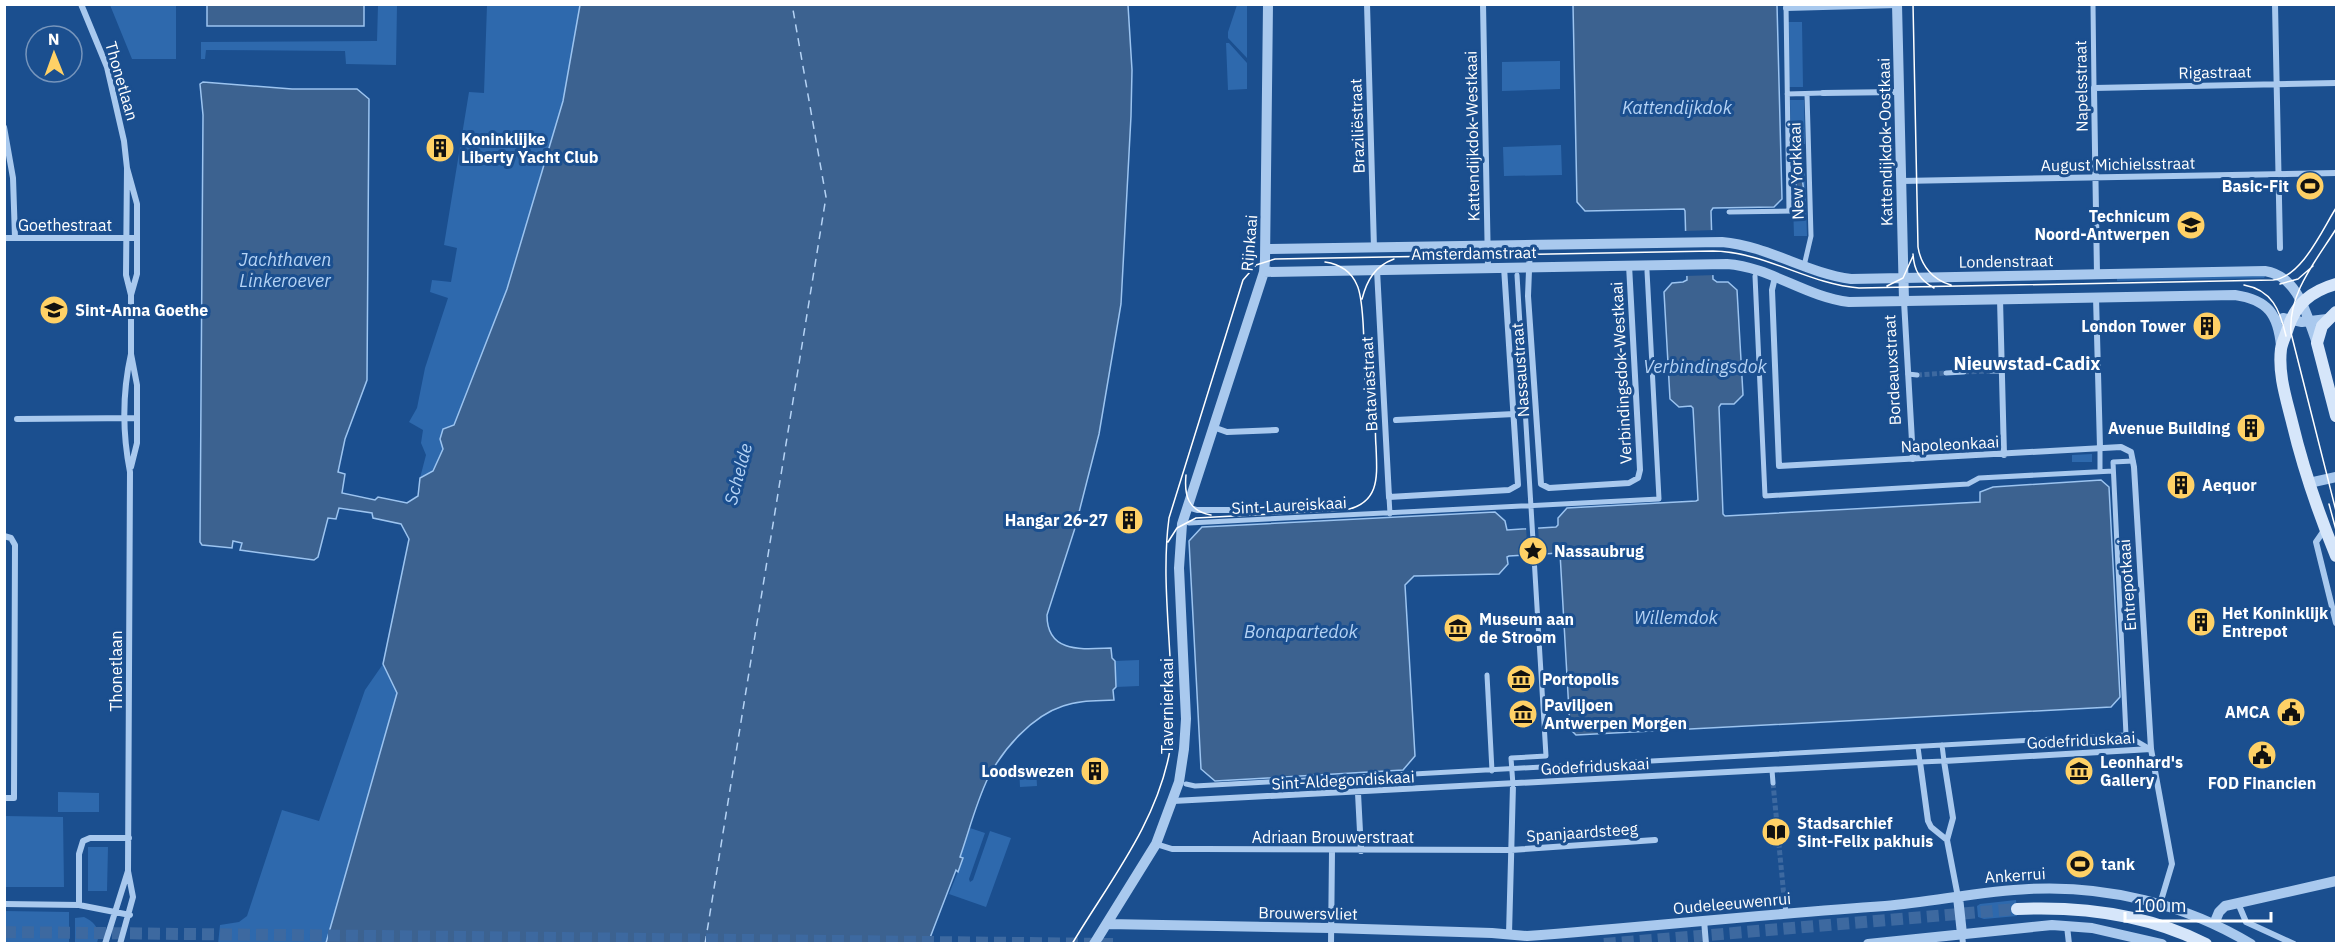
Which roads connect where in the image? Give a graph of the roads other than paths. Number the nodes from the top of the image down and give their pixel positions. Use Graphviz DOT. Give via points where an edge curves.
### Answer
graph roads {
  1 [pos="81,4"];
  2 [pos="1268,4"];
  3 [pos="1368,4"];
  4 [pos="1483,4"];
  5 [pos="2093,4"];
  6 [pos="2275,4"];
  7 [pos="1897,5"];
  8 [pos="1786,6"];
  9 [pos="2337,83"];
  10 [pos="2276,84"];
  11 [pos="2094,88"];
  12 [pos="1898,92"];
  13 [pos="1823,93"];
  14 [pos="1787,94"];
  15 [pos="1807,94"];
  16 [pos="4,127"];
  17 [pos="127,168"];
  18 [pos="2337,173"];
  19 [pos="2278,175"];
  20 [pos="2096,178"];
  21 [pos="1901,181"];
  22 [pos="1729,212"];
  23 [pos="4,238"];
  24 [pos="15,238"];
  25 [pos="126,238"];
  26 [pos="137,238"];
  27 [pos="1713,242"];
  28 [pos="1530,245"];
  29 [pos="1488,246"];
  30 [pos="1374,248"];
  31 [pos="2280,248"];
  32 [pos="1267,249"];
  33 [pos="1629,265"];
  34 [pos="1529,266"];
  35 [pos="1804,266"];
  36 [pos="1488,267"];
  37 [pos="1504,267"];
  38 [pos="1377,269"];
  39 [pos="1647,271"];
  40 [pos="1264,272"];
  41 [pos="2097,274"];
  42 [pos="1517,275"];
  43 [pos="1755,276"];
  44 [pos="1775,278"];
  45 [pos="1903,279"];
  46 [pos="2337,285"];
  47 [pos="131,295"];
  48 [pos="2302,297"];
  49 [pos="2000,299"];
  50 [pos="2096,300"];
  51 [pos="1904,301"];
  52 [pos="2272,313"];
  53 [pos="2332,315"];
  54 [pos="2290,320"];
  55 [pos="2309,322"];
  56 [pos="2317,344"];
  57 [pos="2281,347"];
  58 [pos="131,354"];
  59 [pos="1991,371"];
  60 [pos="2002,371"];
  61 [pos="1965,372"];
  62 [pos="1946,373"];
  63 [pos="1908,374"];
  64 [pos="1917,375"];
  65 [pos="1514,414"];
  66 [pos="2337,416"];
  67 [pos="124,418"];
  68 [pos="137,418"];
  69 [pos="17,419"];
  70 [pos="1396,420"];
  71 [pos="1213,427"];
  72 [pos="1276,430"];
  73 [pos="2100,448"];
  74 [pos="2004,455"];
  75 [pos="1912,459"];
  76 [pos="2133,461"];
  77 [pos="130,471"];
  78 [pos="2100,471"];
  79 [pos="2113,471"];
  80 [pos="2337,477"];
  81 [pos="2309,483"];
  82 [pos="1549,488"];
  83 [pos="1389,497"];
  84 [pos="1530,506"];
  85 [pos="1187,507"];
  86 [pos="1238,510"];
  87 [pos="1390,514"];
  88 [pos="1189,523"];
  89 [pos="2325,529"];
  90 [pos="4,536"];
  91 [pos="2337,556"];
  92 [pos="2337,623"];
  93 [pos="1487,675"];
  94 [pos="2126,735"];
  95 [pos="1942,745"];
  96 [pos="1918,747"];
  97 [pos="2151,749"];
  98 [pos="1944,761"];
  99 [pos="1920,762"];
  100 [pos="1512,770"];
  101 [pos="1772,770"];
  102 [pos="1492,771"];
  103 [pos="1773,783"];
  104 [pos="1186,784"];
  105 [pos="1513,785"];
  106 [pos="1358,793"];
  107 [pos="4,798"];
  108 [pos="1173,801"];
  109 [pos="129,838"];
  110 [pos="1655,840"];
  111 [pos="1947,840"];
  112 [pos="1156,844"];
  113 [pos="1511,850"];
  114 [pos="1332,851"];
  115 [pos="1361,851"];
  116 [pos="128,871"];
  117 [pos="2337,881"];
  118 [pos="1784,897"];
  119 [pos="1958,897"];
  120 [pos="2238,903"];
  121 [pos="4,904"];
  122 [pos="79,904"];
  123 [pos="2160,904"];
  124 [pos="2017,909"];
  125 [pos="116,911"];
  126 [pos="1786,913"];
  127 [pos="130,915"];
  128 [pos="1704,920"];
  129 [pos="1107,924"];
  130 [pos="2214,924"];
  131 [pos="2067,926"];
  132 [pos="1331,928"];
  133 [pos="1509,934"];
  134 [pos="1962,939"];
  135 [pos="105,944"];
  136 [pos="120,944"];
  137 [pos="1094,944"];
  138 [pos="1331,944"];
  139 [pos="1706,944"];
  140 [pos="1868,944"];
  141 [pos="2069,944"];
  142 [pos="2162,944"];
  143 [pos="2206,944"];
  144 [pos="2251,944"];
  145 [pos="2294,944"];
  1 -- 17 [label="street, Thonetlaan" via="107,67"];
  2 -- 32 [label="street, Rijnkaai"];
  3 -- 30 [label="street, Braziliëstraat"];
  4 -- 29 [label="street, Kattendijkdok-Westkaai"];
  5 -- 11 [label="street, Napelsstraat"];
  6 -- 10 [label="street"];
  7 -- 8 [label="street"];
  7 -- 12 [label="street, Kattendijkdok-Oostkaai"];
  8 -- 14 [label="street, New Yorkkaai"];
  9 -- 10 [label="street, Rigastraat"];
  10 -- 11 [label="street, Rigastraat"];
  10 -- 19 [label="street"];
  11 -- 20 [label="street, Napelsstraat"];
  12 -- 13 [label="street"];
  12 -- 21 [label="street, Kattendijkdok-Oostkaai"];
  13 -- 15 [label="street"];
  14 -- 15 [label="street"];
  14 -- 22 [label="street, New Yorkkaai" via="1791,211"];
  15 -- 35 [label="street, New Yorkkaai" via="1811,236"];
  16 -- 24 [label="street" via="14,178"];
  17 -- 25 [label="street, Thonetlaan"];
  17 -- 26 [label="street, Thonetlaan" via="137,204"];
  18 -- 19 [label="street, August Michielsstraat"];
  19 -- 20 [label="street, August Michielsstraat"];
  19 -- 31 [label="street"];
  20 -- 21 [label="street, August Michielsstraat"];
  20 -- 41 [label="street, Napelsstraat"];
  21 -- 45 [label="street, Kattendijkdok-Oostkaai"];
  23 -- 24 [label="street, Goethestraat"];
  24 -- 25 [label="street, Goethestraat"];
  25 -- 26 [label="street"];
  25 -- 47 [label="street, Thonetlaan" via="126,275"];
  26 -- 47 [label="street, Thonetlaan" via="137,274"];
  27 -- 28 [label="street, Amsterdamstraat"];
  27 -- 35 [label="street, Londenstraat" via="1749,245"];
  28 -- 29 [label="street, Amsterdamstraat"];
  28 -- 34 [label="street, Nassaustraat"];
  29 -- 30 [label="street, Amsterdamstraat"];
  29 -- 36 [label="street, Kattendijkdok-Westkaai"];
  30 -- 32 [label="street, Amsterdamstraat"];
  32 -- 40 [label="street, Rijnkaai"];
  33 -- 34 [label="street, Amsterdamstraat"];
  33 -- 44 [label="street, Amsterdamstraat" via="1748,267"];
  33 -- 82 [label="street, Verbindingsdok-Westkaai" via="1638,478 1629,483"];
  34 -- 37 [label="street, Amsterdamstraat"];
  34 -- 82 [label="street, Nassaustraat" via="1541,484"];
  35 -- 45 [label="street, Londenstraat" via="1833,277"];
  36 -- 37 [label="street, Amsterdamstraat"];
  36 -- 38 [label="street, Amsterdamstraat"];
  37 -- 65 [label="street, Nassaustraat"];
  38 -- 40 [label="street, Amsterdamstraat"];
  38 -- 83 [label="street, Bataviastraat"];
  39 -- 84 [label="street, Verbindingsdok-Westkaai" via="1659,499"];
  40 -- 71 [label="street, Rijnkaai"];
  41 -- 45 [label="street, Londenstraat"];
  41 -- 48 [label="street, Londenstraat" via="2265,271 2282,278"];
  42 -- 84 [label="street, Nassaustraat"];
  43 -- 78 [label="street" via="1765,496 1968,484 1979,478"];
  44 -- 51 [label="street" via="1840,301"];
  44 -- 75 [label="street, Napoleonkaai" via="1772,290 1779,466"];
  45 -- 51 [label="street, Bordeauxstraat"];
  46 -- 48 [label="main road"];
  47 -- 58 [label="street, Thonetlaan"];
  48 -- 54 [label="main road"];
  48 -- 55 [label="street"];
  49 -- 50 [label="street"];
  49 -- 51 [label="street"];
  49 -- 60 [label="street"];
  50 -- 52 [label="street" via="2235,295 2257,301"];
  50 -- 73 [label="street"];
  51 -- 63 [label="street, Bordeauxstraat"];
  52 -- 54 [label="street"];
  52 -- 57 [label="street"];
  53 -- 55 [label="street"];
  53 -- 56 [label="main road" via="2318,334"];
  54 -- 55 [label="street"];
  54 -- 57 [label="main road"];
  55 -- 56 [label="street"];
  56 -- 66 [label="main road"];
  57 -- 81 [label="main road" via="2284,392"];
  58 -- 67 [label="street, Thonetlaan" via="124,386"];
  58 -- 68 [label="street, Thonetlaan" via="137,385"];
  59 -- 60 [label="street"];
  60 -- 74 [label="street"];
  61 -- 62 [label="street"];
  63 -- 64 [label="street"];
  63 -- 75 [label="street, Bordeauxstraat"];
  65 -- 70 [label="street, Nassaustraat"];
  65 -- 83 [label="street, Nassaustraat" via="1518,485 1509,490"];
  67 -- 68 [label="street"];
  67 -- 69 [label="street"];
  67 -- 77 [label="street, Thonetlaan"];
  68 -- 77 [label="street, Thonetlaan" via="137,443"];
  71 -- 72 [label="street" via="1227,432"];
  71 -- 85 [label="street, Rijnkaai"];
  73 -- 74 [label="street, Napoleonkaai"];
  73 -- 76 [label="street" via="2125,448"];
  73 -- 78 [label="street"];
  74 -- 75 [label="street, Napoleonkaai"];
  76 -- 79 [label="street" via="2113,462"];
  76 -- 97 [label="street, Entrepotkaai"];
  77 -- 109 [label="street, Thonetlaan"];
  78 -- 79 [label="street"];
  79 -- 94 [label="street, Entrepotkaai"];
  80 -- 81 [label="street"];
  81 -- 89 [label="main road"];
  83 -- 87 [label="street"];
  84 -- 87 [label="street, Sint-Laureiskaai"];
  84 -- 100 [label="street" via="1546,756 1511,758"];
  85 -- 86 [label="street, Sint-Laureiskaai"];
  85 -- 108 [label="street, Tavernierkaai" via="1179,568 1185,734"];
  87 -- 88 [label="street, Sint-Laureiskaai"];
  89 -- 91 [label="main road"];
  89 -- 92 [label="street" via="2316,542"];
  90 -- 107 [label="street" via="15,545 14,798"];
  93 -- 102 [label="street"];
  94 -- 95 [label="street, Godefriduskaai"];
  94 -- 97 [label="street, Godefriduskaai"];
  95 -- 96 [label="street, Godefriduskaai"];
  95 -- 98 [label="street"];
  96 -- 99 [label="street"];
  96 -- 100 [label="street, Godefriduskaai"];
  97 -- 98 [label="street, Godefriduskaai"];
  97 -- 123 [label="street, Entrepotkaai" via="2172,864"];
  98 -- 99 [label="street, Godefriduskaai"];
  98 -- 111 [label="street" via="1953,818"];
  99 -- 101 [label="street, Godefriduskaai"];
  99 -- 111 [label="street" via="1928,821"];
  100 -- 102 [label="street, Sint-Aldegondiskaai"];
  100 -- 105 [label="street"];
  101 -- 103 [label="street"];
  101 -- 105 [label="street, Godefriduskaai"];
  102 -- 104 [label="street, Sint-Aldegondiskaai"];
  105 -- 106 [label="street, Sint-Aldegondiskaai"];
  105 -- 113 [label="street"];
  106 -- 108 [label="street, Sint-Aldegondiskaai"];
  106 -- 115 [label="street"];
  108 -- 112 [label="street, Tavernierkaai"];
  109 -- 116 [label="street, Thonetlaan"];
  109 -- 122 [label="street" via="83,841 79,854"];
  110 -- 113 [label="street, Spanjaardsteeg"];
  111 -- 119 [label="street"];
  112 -- 114 [label="street, Adriaan Brouwerstraat" via="1172,849"];
  112 -- 129 [label="street, Tavernierkaai"];
  113 -- 115 [label="street, Adriaan Brouwerstraat"];
  113 -- 133 [label="street"];
  114 -- 115 [label="street, Adriaan Brouwerstraat"];
  114 -- 132 [label="street"];
  116 -- 125 [label="street, Thonetlaan"];
  116 -- 127 [label="street, Thonetlaan" via="133,889"];
  117 -- 120 [label="street"];
  118 -- 126 [label="street"];
  119 -- 123 [label="street, Ankerrui" via="2070,889"];
  119 -- 126 [label="street, Oudeleeuwenrui"];
  119 -- 134 [label="street"];
  120 -- 130 [label="street" via="2219,912"];
  120 -- 145 [label="street" via="2246,922"];
  121 -- 122 [label="street"];
  122 -- 125 [label="street"];
  123 -- 130 [label="street, Ankerrui"];
  124 -- 143 [label="main road, Ankerrui" via="2063,908 2119,914 2183,932"];
  125 -- 127 [label="street"];
  125 -- 135 [label="street, Thonetlaan"];
  126 -- 128 [label="street, Oudeleeuwenrui"];
  127 -- 136 [label="street, Thonetlaan"];
  128 -- 133 [label="street, Oudeleeuwenrui" via="1527,936"];
  128 -- 139 [label="street"];
  129 -- 132 [label="street, Brouwersvliet"];
  129 -- 137 [label="street, Tavernierkaai"];
  130 -- 144 [label="street, Ankerrui"];
  131 -- 134 [label="street" via="2025,927"];
  131 -- 141 [label="street"];
  131 -- 142 [label="street" via="2122,933"];
  132 -- 133 [label="street, Brouwersvliet"];
  132 -- 138 [label="street"];
  134 -- 140 [label="street"];
}
